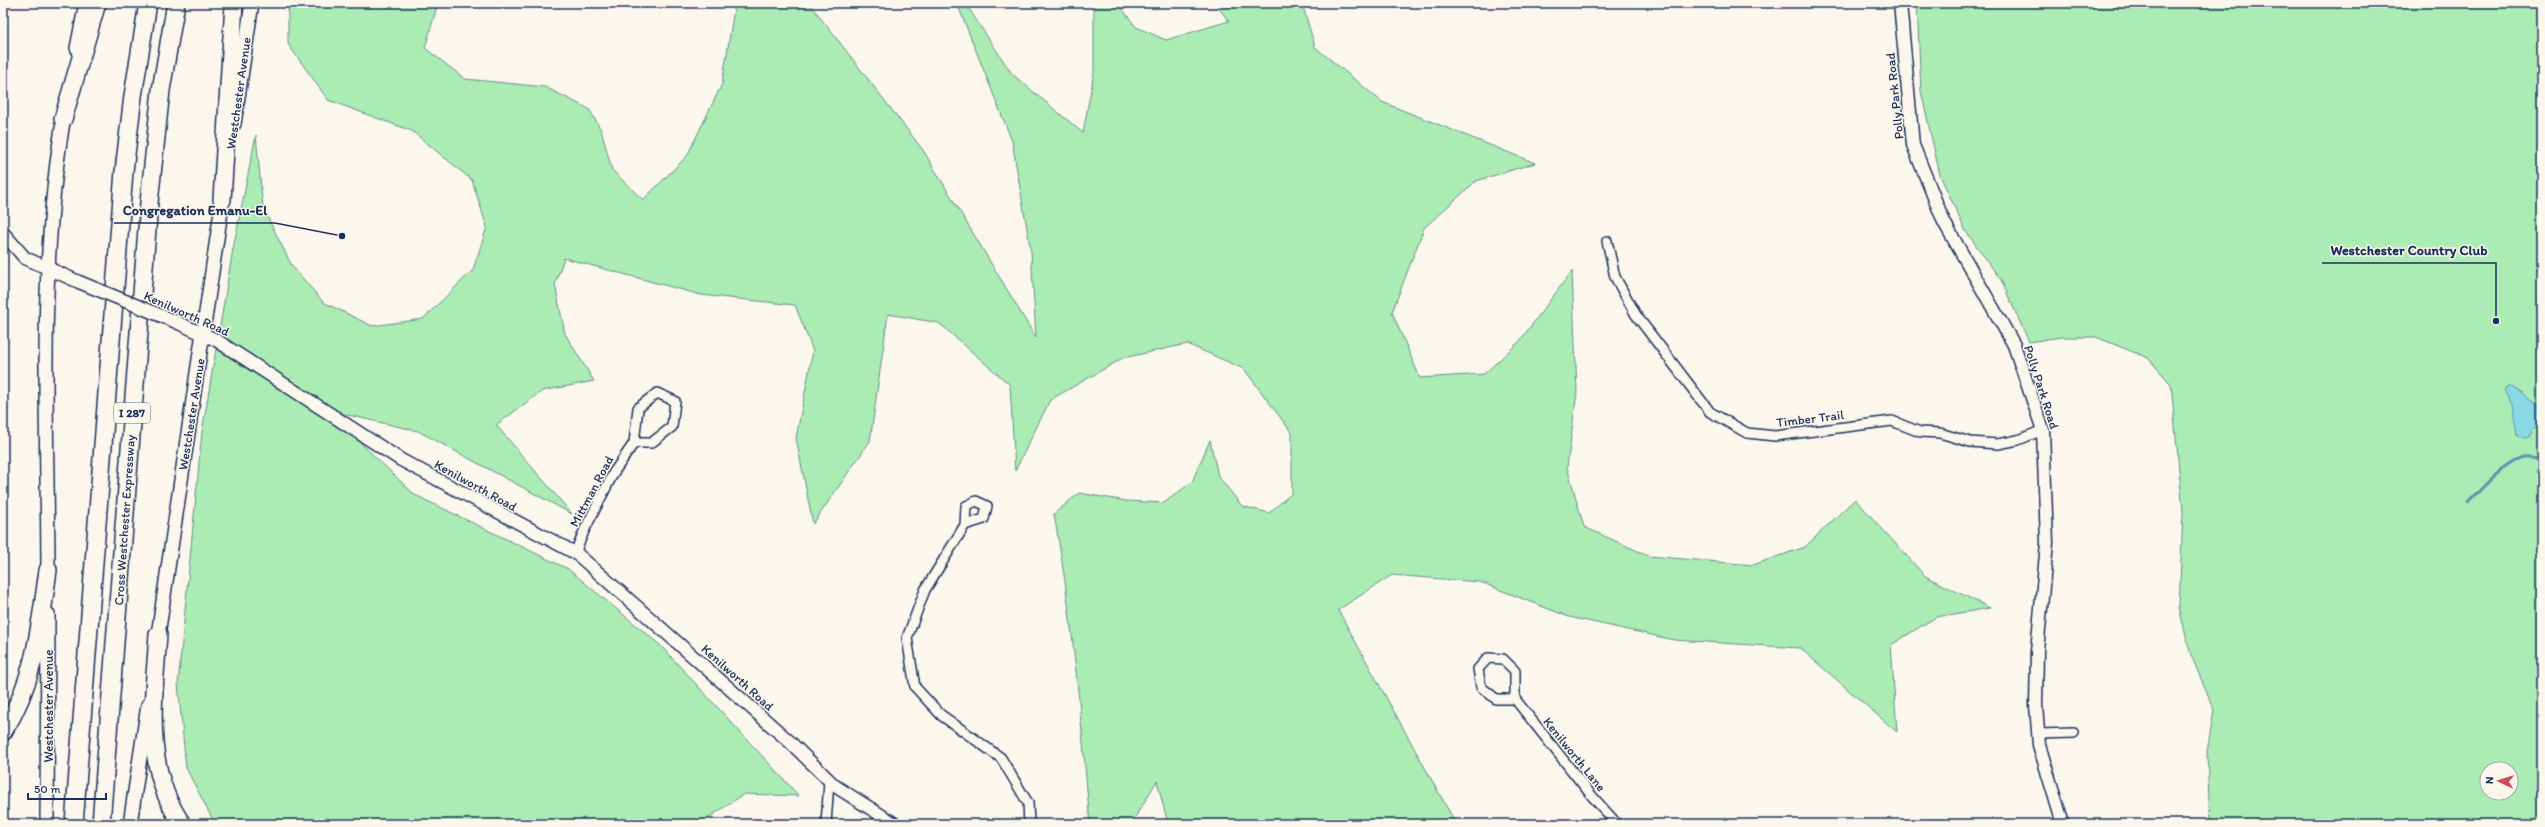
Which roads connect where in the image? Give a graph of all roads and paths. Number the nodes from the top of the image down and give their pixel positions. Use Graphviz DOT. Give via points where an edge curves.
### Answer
graph roads {
  1 [pos="86,3"];
  2 [pos="97,3"];
  3 [pos="148,3"];
  4 [pos="176,3"];
  5 [pos="234,3"];
  6 [pos="252,3"];
  7 [pos="1900,3"];
  8 [pos="63,119"];
  9 [pos="222,200"];
  10 [pos="3,233"];
  11 [pos="1607,241"];
  12 [pos="49,269"];
  13 [pos="203,334"];
  14 [pos="2043,430"];
  15 [pos="634,443"];
  16 [pos="965,525"];
  17 [pos="577,554"];
  18 [pos="48,570"];
  19 [pos="158,634"];
  20 [pos="1515,700"];
  21 [pos="3,732"];
  22 [pos="2074,733"];
  23 [pos="2038,734"];
  24 [pos="829,781"];
  25 [pos="47,824"];
  26 [pos="74,824"];
  27 [pos="101,824"];
  28 [pos="130,824"];
  29 [pos="182,824"];
  30 [pos="826,824"];
  31 [pos="895,824"];
  32 [pos="1029,824"];
  33 [pos="1617,824"];
  34 [pos="2063,824"];
  1 -- 8 [label="main road"];
  2 -- 8 [label="highway"];
  3 -- 26 [label="highway, Cross Westchester Expressway / I 287" via="123,177"];
  4 -- 27 [label="highway, Cross Westchester Expressway / I 287" via="161,90 149,202"];
  5 -- 9 [label="highway"];
  6 -- 9 [label="main road, Westchester Avenue"];
  7 -- 14 [label="street, Polly Park Road" via="1913,145 1944,222 2014,345"];
  8 -- 12 [label="main road, Westchester Avenue"];
  9 -- 13 [label="main road, Westchester Avenue"];
  10 -- 12 [label="street, Kenilworth Road" via="25,258"];
  11 -- 14 [label="street, Timber Trail" via="1615,277 1641,321 1710,412 1747,432 1775,436 1892,421 1920,432 1940,433 1970,442 1998,444 2018,440"];
  12 -- 13 [label="street, Kenilworth Road, bridge"];
  12 -- 18 [label="main road, Westchester Avenue"];
  13 -- 17 [label="street, Kenilworth Road" via="401,460"];
  13 -- 19 [label="main road, Westchester Avenue"];
  14 -- 23 [label="street, Polly Park Road" via="2047,543 2035,672"];
  15 -- 15 [label="street, Mittman Road" via="638,408 657,393 675,401 672,427 651,443"];
  15 -- 17 [label="street, Mittman Road" via="614,472 585,529"];
  16 -- 32 [label="street" via="925,590 907,638 915,687 941,715 1001,758 1028,803"];
  17 -- 24 [label="street, Kenilworth Road" via="790,742"];
  18 -- 21 [label="highway" via="34,659 22,694"];
  18 -- 25 [label="main road, Westchester Avenue"];
  19 -- 28 [label="main road, Westchester Avenue"];
  19 -- 29 [label="highway" via="153,744 162,784"];
  20 -- 20 [label="street" via="1515,671 1503,659 1488,658 1478,669 1481,687 1496,699"];
  20 -- 33 [label="street, Kenilworth Lane"];
  22 -- 23 [label="street"];
  23 -- 34 [label="street, Polly Park Road" via="2049,782"];
  24 -- 30 [label="street"];
  24 -- 31 [label="street, Kenilworth Road"];
}
